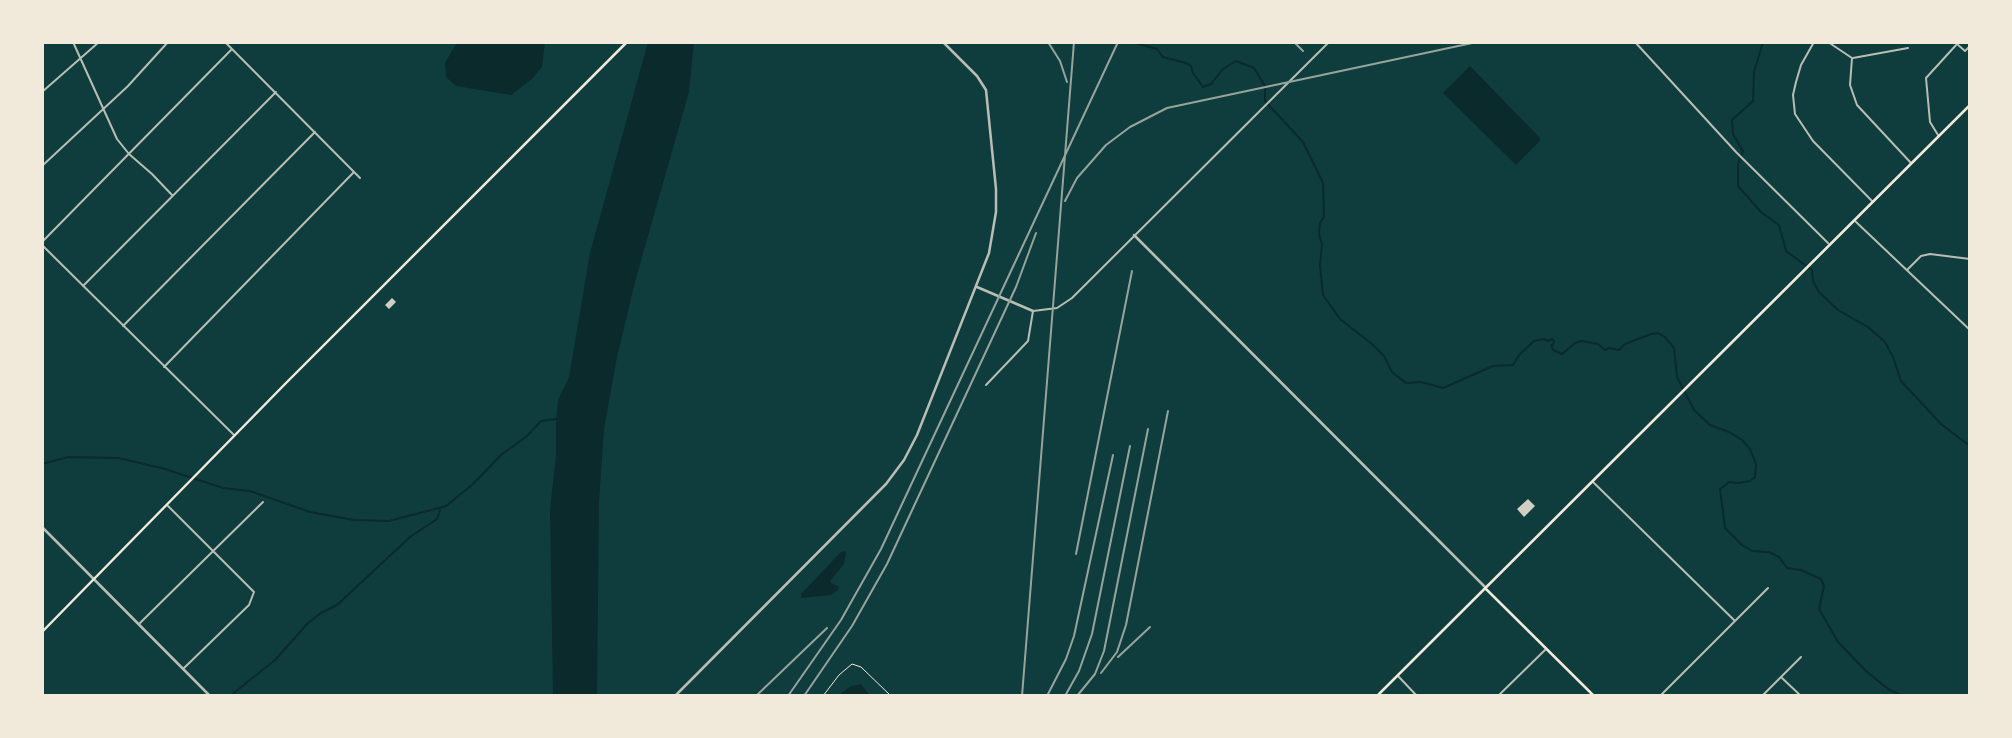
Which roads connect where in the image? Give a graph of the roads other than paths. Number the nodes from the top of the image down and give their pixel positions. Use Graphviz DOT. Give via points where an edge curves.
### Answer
graph roads {
  1 [pos="74,42"];
  2 [pos="99,42"];
  3 [pos="169,42"];
  4 [pos="225,42"];
  5 [pos="627,42"];
  6 [pos="943,42"];
  7 [pos="1329,42"];
  8 [pos="1635,42"];
  9 [pos="1814,42"];
  10 [pos="1828,42"];
  11 [pos="1970,46"];
  12 [pos="1908,48"];
  13 [pos="232,49"];
  14 [pos="80,58"];
  15 [pos="1852,58"];
  16 [pos="42,92"];
  17 [pos="276,92"];
  18 [pos="1970,105"];
  19 [pos="103,110"];
  20 [pos="315,132"];
  21 [pos="1939,136"];
  22 [pos="129,154"];
  23 [pos="1911,163"];
  24 [pos="42,166"];
  25 [pos="354,172"];
  26 [pos="360,178"];
  27 [pos="173,196"];
  28 [pos="1873,202"];
  29 [pos="1854,220"];
  30 [pos="1134,235"];
  31 [pos="42,243"];
  32 [pos="1830,244"];
  33 [pos="1970,260"];
  34 [pos="1907,270"];
  35 [pos="83,286"];
  36 [pos="977,287"];
  37 [pos="1033,311"];
  38 [pos="123,326"];
  39 [pos="1970,330"];
  40 [pos="164,367"];
  41 [pos="986,385"];
  42 [pos="235,436"];
  43 [pos="1592,481"];
  44 [pos="263,502"];
  45 [pos="167,506"];
  46 [pos="42,527"];
  47 [pos="213,550"];
  48 [pos="94,580"];
  49 [pos="1485,588"];
  50 [pos="1768,588"];
  51 [pos="1735,621"];
  52 [pos="139,624"];
  53 [pos="42,632"];
  54 [pos="1546,649"];
  55 [pos="1801,657"];
  56 [pos="184,669"];
  57 [pos="1397,676"];
  58 [pos="1781,677"];
  59 [pos="210,696"];
  60 [pos="676,696"];
  61 [pos="1377,696"];
  62 [pos="1417,696"];
  63 [pos="1498,696"];
  64 [pos="1594,696"];
  65 [pos="1660,696"];
  66 [pos="1762,696"];
  67 [pos="1801,696"];
  1 -- 14 [label="street"];
  2 -- 14 [label="street"];
  3 -- 19 [label="street"];
  4 -- 13 [label="street"];
  5 -- 42 [label="main road"];
  6 -- 36 [label="street" via="981,81 987,96 996,212"];
  7 -- 30 [label="street"];
  8 -- 32 [label="street" via="1744,161"];
  9 -- 28 [label="street" via="1798,72 1795,114 1813,141"];
  10 -- 15 [label="street"];
  11 -- 21 [label="street" via="1965,51 1957,44 1926,78 1930,122"];
  12 -- 15 [label="street"];
  13 -- 17 [label="street"];
  13 -- 22 [label="street"];
  14 -- 16 [label="street"];
  14 -- 19 [label="street"];
  15 -- 23 [label="street" via="1850,85 1857,105"];
  17 -- 20 [label="street"];
  17 -- 27 [label="street"];
  18 -- 21 [label="main road"];
  19 -- 22 [label="street"];
  19 -- 24 [label="street"];
  20 -- 25 [label="street"];
  20 -- 38 [label="street"];
  21 -- 23 [label="main road"];
  22 -- 27 [label="street"];
  22 -- 31 [label="street"];
  23 -- 28 [label="main road"];
  25 -- 26 [label="street"];
  25 -- 40 [label="street"];
  27 -- 35 [label="street"];
  28 -- 29 [label="main road"];
  29 -- 32 [label="main road"];
  29 -- 34 [label="street"];
  30 -- 37 [label="street" via="1064,304"];
  30 -- 49 [label="street"];
  31 -- 35 [label="street"];
  32 -- 43 [label="main road"];
  33 -- 34 [label="street" via="1930,254"];
  34 -- 39 [label="street"];
  35 -- 38 [label="street"];
  36 -- 37 [label="street"];
  36 -- 60 [label="street" via="904,460 886,484"];
  37 -- 41 [label="street" via="1028,341"];
  38 -- 40 [label="street"];
  40 -- 42 [label="street"];
  42 -- 45 [label="main road"];
  43 -- 49 [label="main road"];
  43 -- 51 [label="street"];
  44 -- 47 [label="street"];
  45 -- 47 [label="street"];
  45 -- 48 [label="main road"];
  46 -- 48 [label="street"];
  47 -- 52 [label="street"];
  47 -- 56 [label="street" via="254,592 249,605"];
  48 -- 52 [label="street"];
  48 -- 53 [label="main road"];
  49 -- 54 [label="main road"];
  49 -- 57 [label="main road"];
  50 -- 51 [label="street"];
  51 -- 65 [label="street"];
  52 -- 56 [label="street"];
  54 -- 63 [label="street"];
  54 -- 64 [label="main road"];
  55 -- 58 [label="street"];
  56 -- 59 [label="street"];
  57 -- 61 [label="main road"];
  57 -- 62 [label="street"];
  58 -- 66 [label="street"];
  58 -- 67 [label="street"];
}
